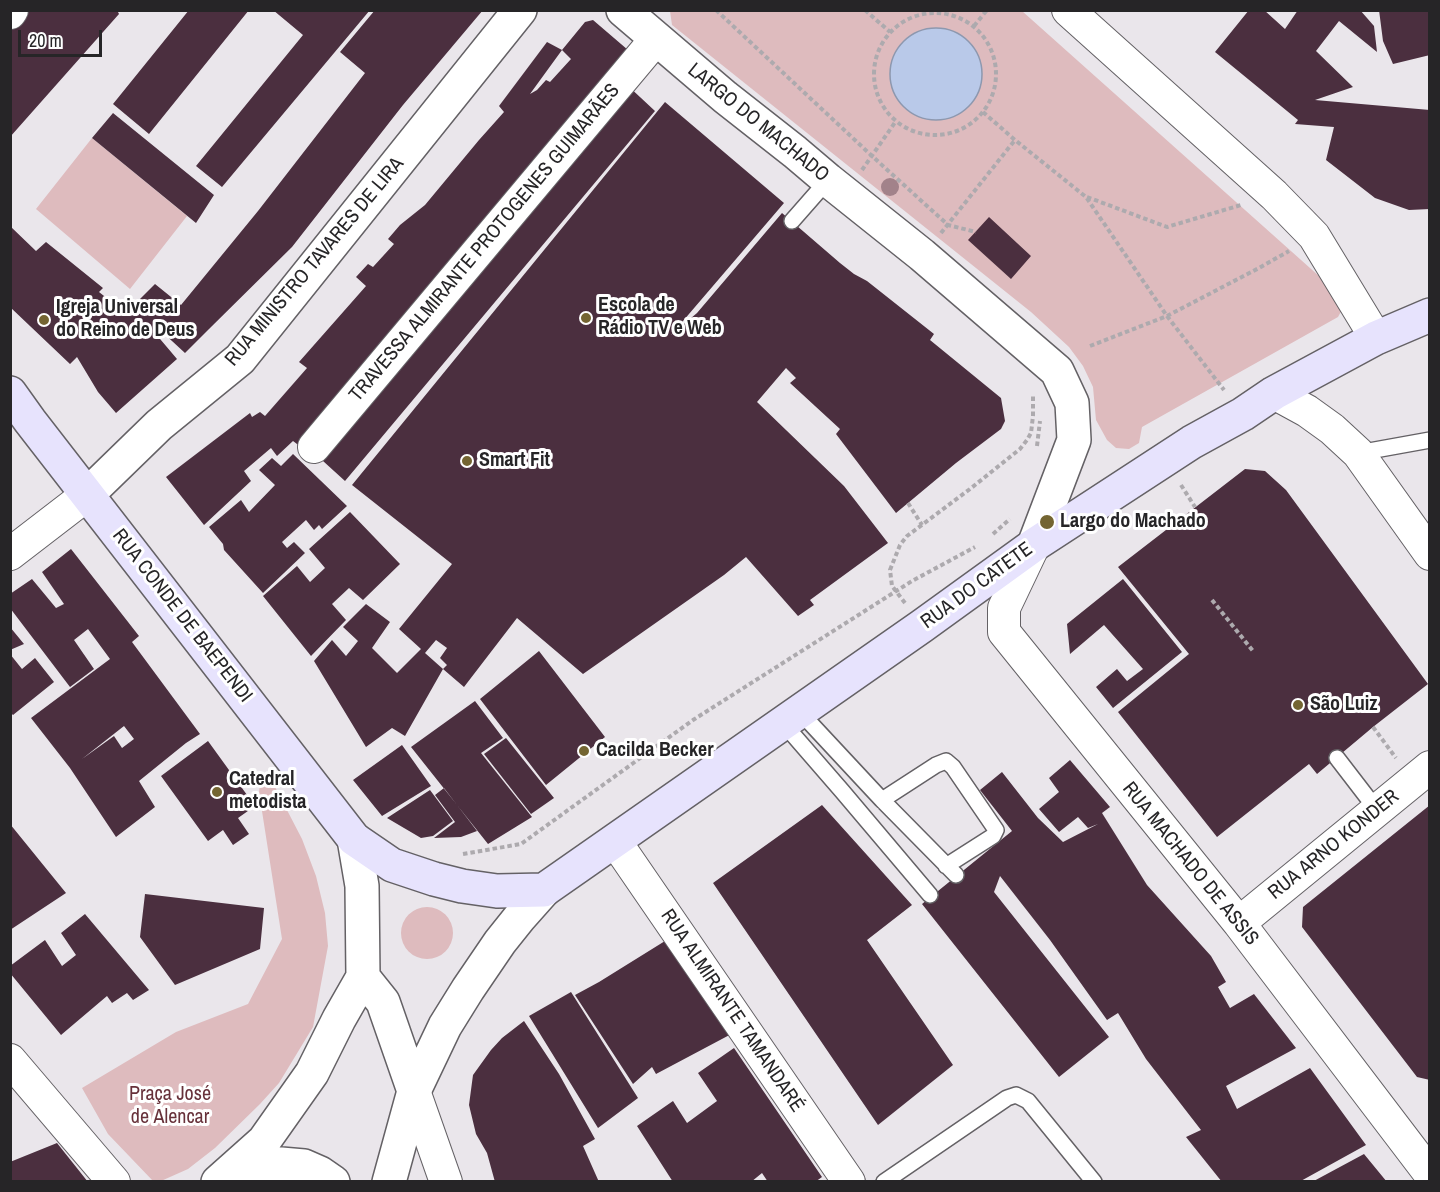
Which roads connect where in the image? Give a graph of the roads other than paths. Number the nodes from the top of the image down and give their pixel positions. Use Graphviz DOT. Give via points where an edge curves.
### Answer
graph roads {
  1 [pos="623,10"];
  2 [pos="1068,10"];
  3 [pos="521,11"];
  4 [pos="656,39"];
  5 [pos="837,186"];
  6 [pos="792,221"];
  7 [pos="1430,315"];
  8 [pos="1376,338"];
  9 [pos="10,393"];
  10 [pos="1274,393"];
  11 [pos="1430,440"];
  12 [pos="314,447"];
  13 [pos="1358,453"];
  14 [pos="88,494"];
  15 [pos="1034,544"];
  16 [pos="10,554"];
  17 [pos="1430,554"];
  18 [pos="792,718"];
  19 [pos="1336,758"];
  20 [pos="1421,774"];
  21 [pos="882,800"];
  22 [pos="1377,810"];
  23 [pos="354,839"];
  24 [pos="615,841"];
  25 [pos="544,890"];
  26 [pos="930,895"];
  27 [pos="1239,923"];
  28 [pos="363,977"];
  29 [pos="10,1060"];
  30 [pos="414,1091"];
  31 [pos="1425,1161"];
  32 [pos="226,1175"];
  33 [pos="114,1182"];
  34 [pos="333,1182"];
  35 [pos="389,1182"];
  36 [pos="446,1182"];
  37 [pos="849,1182"];
  38 [pos="884,1182"];
  39 [pos="1094,1182"];
  1 -- 4 [label="street, LARGO DO MACHADO"];
  2 -- 8 [label="street" via="1274,195 1314,236"];
  3 -- 14 [label="street, RUA MINISTRO TAVARES DE LIRA" via="240,359 159,425"];
  4 -- 5 [label="street, LARGO DO MACHADO"];
  4 -- 12 [label="street, TRAVESSA ALMIRANTE PROTOGENES GUIMARÃES"];
  5 -- 6 [label="lane"];
  5 -- 15 [label="street, LARGO DO MACHADO" via="1057,371 1072,403 1074,440"];
  7 -- 8 [label="main road, RUA DO CATETE"];
  8 -- 10 [label="main road, RUA DO CATETE"];
  9 -- 14 [label="main road, RUA CONDE DE BAEPENDI"];
  10 -- 13 [label="street" via="1324,423"];
  10 -- 15 [label="main road, RUA DO CATETE"];
  11 -- 13 [label="lane"];
  13 -- 17 [label="street"];
  14 -- 16 [label="street"];
  14 -- 23 [label="main road, RUA CONDE DE BAEPENDI"];
  15 -- 18 [label="main road, RUA DO CATETE"];
  15 -- 27 [label="street, RUA MACHADO DE ASSIS" via="1004,608 1004,632"];
  18 -- 21 [label="lane"];
  18 -- 24 [label="main road, RUA DO CATETE"];
  18 -- 26 [label="lane" via="842,791"];
  19 -- 22 [label="lane"];
  20 -- 22 [label="street, RUA ARNO KONDER"];
  21 -- 21 [label="lane" via="946,761 996,830 951,870"];
  22 -- 27 [label="street, RUA ARNO KONDER"];
  23 -- 25 [label="main road" via="392,865 434,879 497,891"];
  23 -- 28 [label="street" via="362,886"];
  24 -- 25 [label="main road, RUA DO CATETE"];
  24 -- 37 [label="street, RUA ALMIRANTE TAMANDARÉ"];
  25 -- 30 [label="street" via="468,989 445,1026"];
  27 -- 31 [label="street, RUA MACHADO DE ASSIS"];
  28 -- 30 [label="street" via="383,1002"];
  28 -- 32 [label="street" via="312,1073 264,1141"];
  29 -- 33 [label="street"];
  30 -- 35 [label="street"];
  30 -- 36 [label="street"];
  32 -- 34 [label="street" via="273,1165 304,1166"];
  38 -- 39 [label="lane" via="1016,1095 1028,1101"];
}
